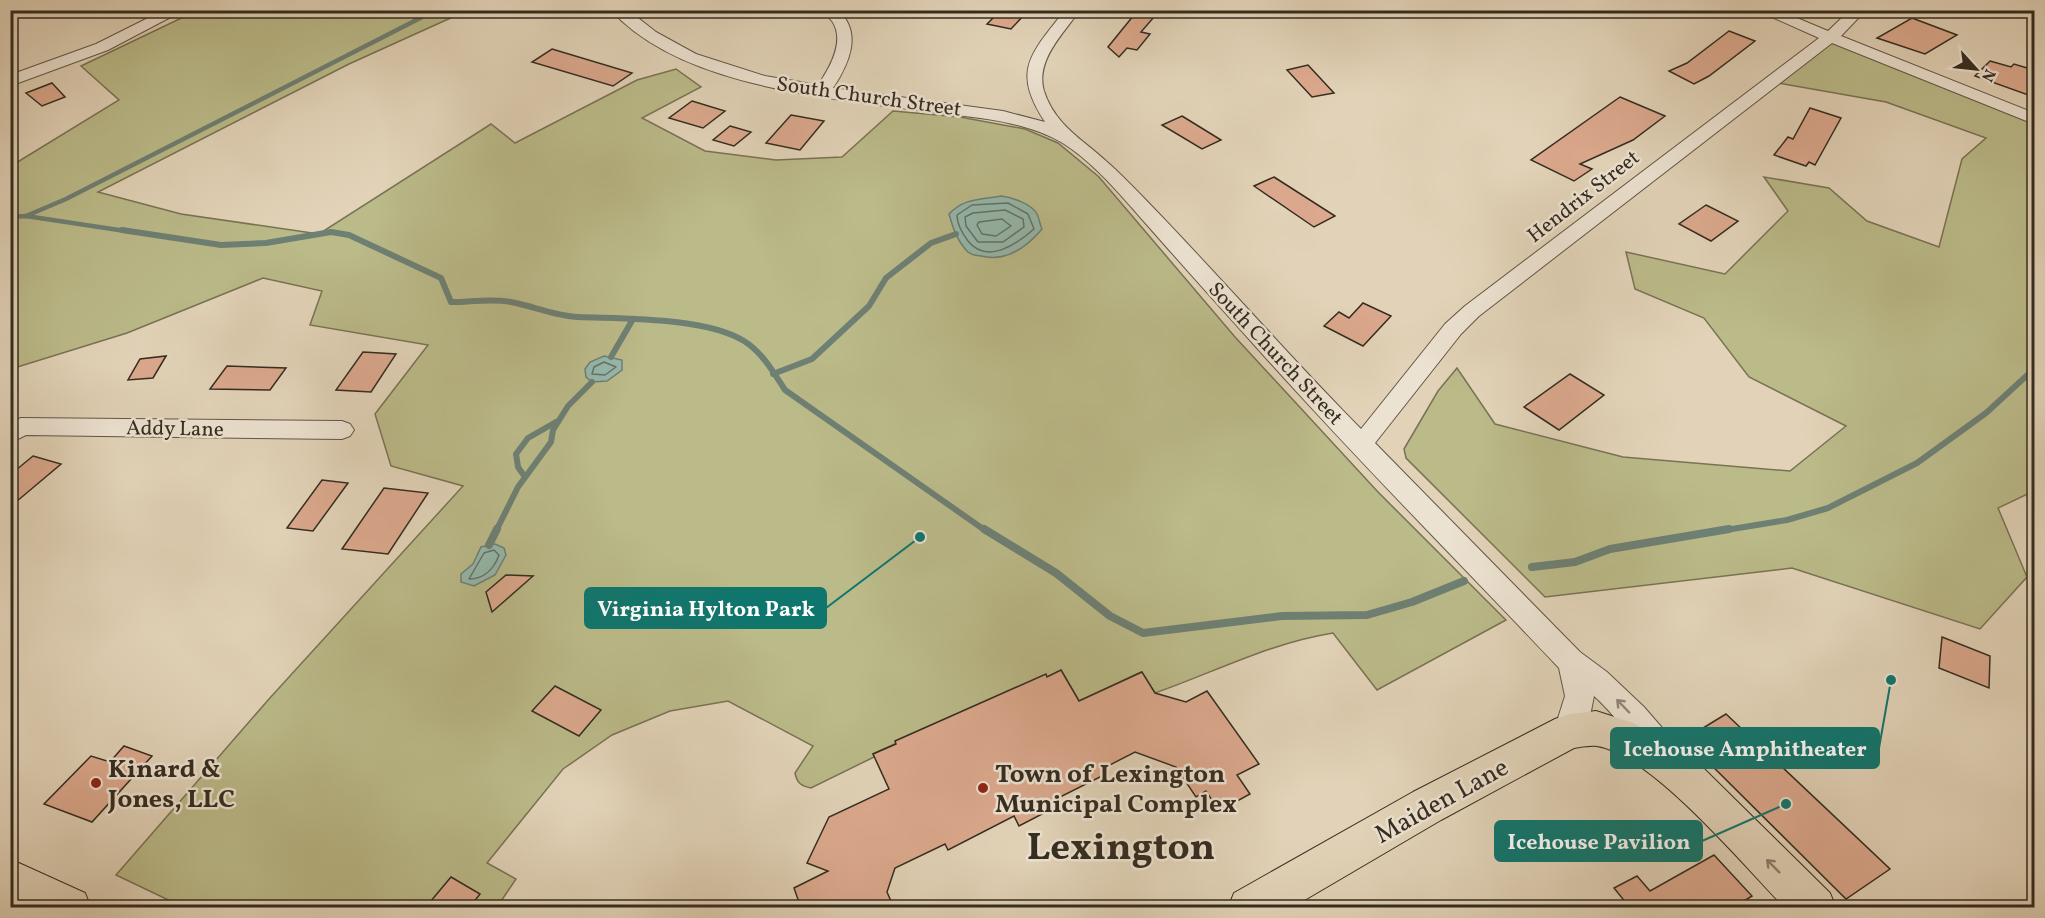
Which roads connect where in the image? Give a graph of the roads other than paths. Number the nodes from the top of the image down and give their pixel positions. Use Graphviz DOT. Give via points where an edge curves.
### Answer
graph roads {
  1 [pos="177,10"];
  2 [pos="618,10"];
  3 [pos="829,10"];
  4 [pos="1073,10"];
  5 [pos="1763,10"];
  6 [pos="1859,10"];
  7 [pos="1829,38"];
  8 [pos="10,81"];
  9 [pos="822,92"];
  10 [pos="2034,119"];
  11 [pos="1061,134"];
  12 [pos="342,430"];
  13 [pos="10,435"];
  14 [pos="1361,445"];
  15 [pos="1570,661"];
  16 [pos="1569,731"];
  17 [pos="1674,766"];
  18 [pos="10,880"];
  19 [pos="70,908"];
  20 [pos="1249,908"];
  21 [pos="1815,908"];
  1 -- 8 [label="street" via="102,47"];
  2 -- 9 [label="street, South Church Street" via="651,36 701,62 762,81"];
  3 -- 9 [label="street" via="844,27 845,47"];
  4 -- 11 [label="street" via="1040,57 1033,74 1037,95"];
  5 -- 7 [label="street"];
  6 -- 7 [label="street, Hendrix Street"];
  7 -- 10 [label="street"];
  7 -- 14 [label="street, Hendrix Street" via="1472,311 1453,329"];
  9 -- 11 [label="street, South Church Street" via="1003,116"];
  11 -- 14 [label="street, South Church Street" via="1090,155 1136,201"];
  12 -- 13 [label="street, Addy Lane" via="21,426"];
  14 -- 15 [label="street, South Church Street"];
  15 -- 16 [label="street" via="1581,698"];
  17 -- 15 [label="street, South Church Street, one-way" via="1653,736 1601,683"];
  16 -- 17 [label="main road" via="1607,730"];
  16 -- 20 [label="main road, Maiden Lane" via="1427,806"];
  21 -- 17 [label="main road, South Church Street, one-way"];
  18 -- 19 [label="main road"];
}
